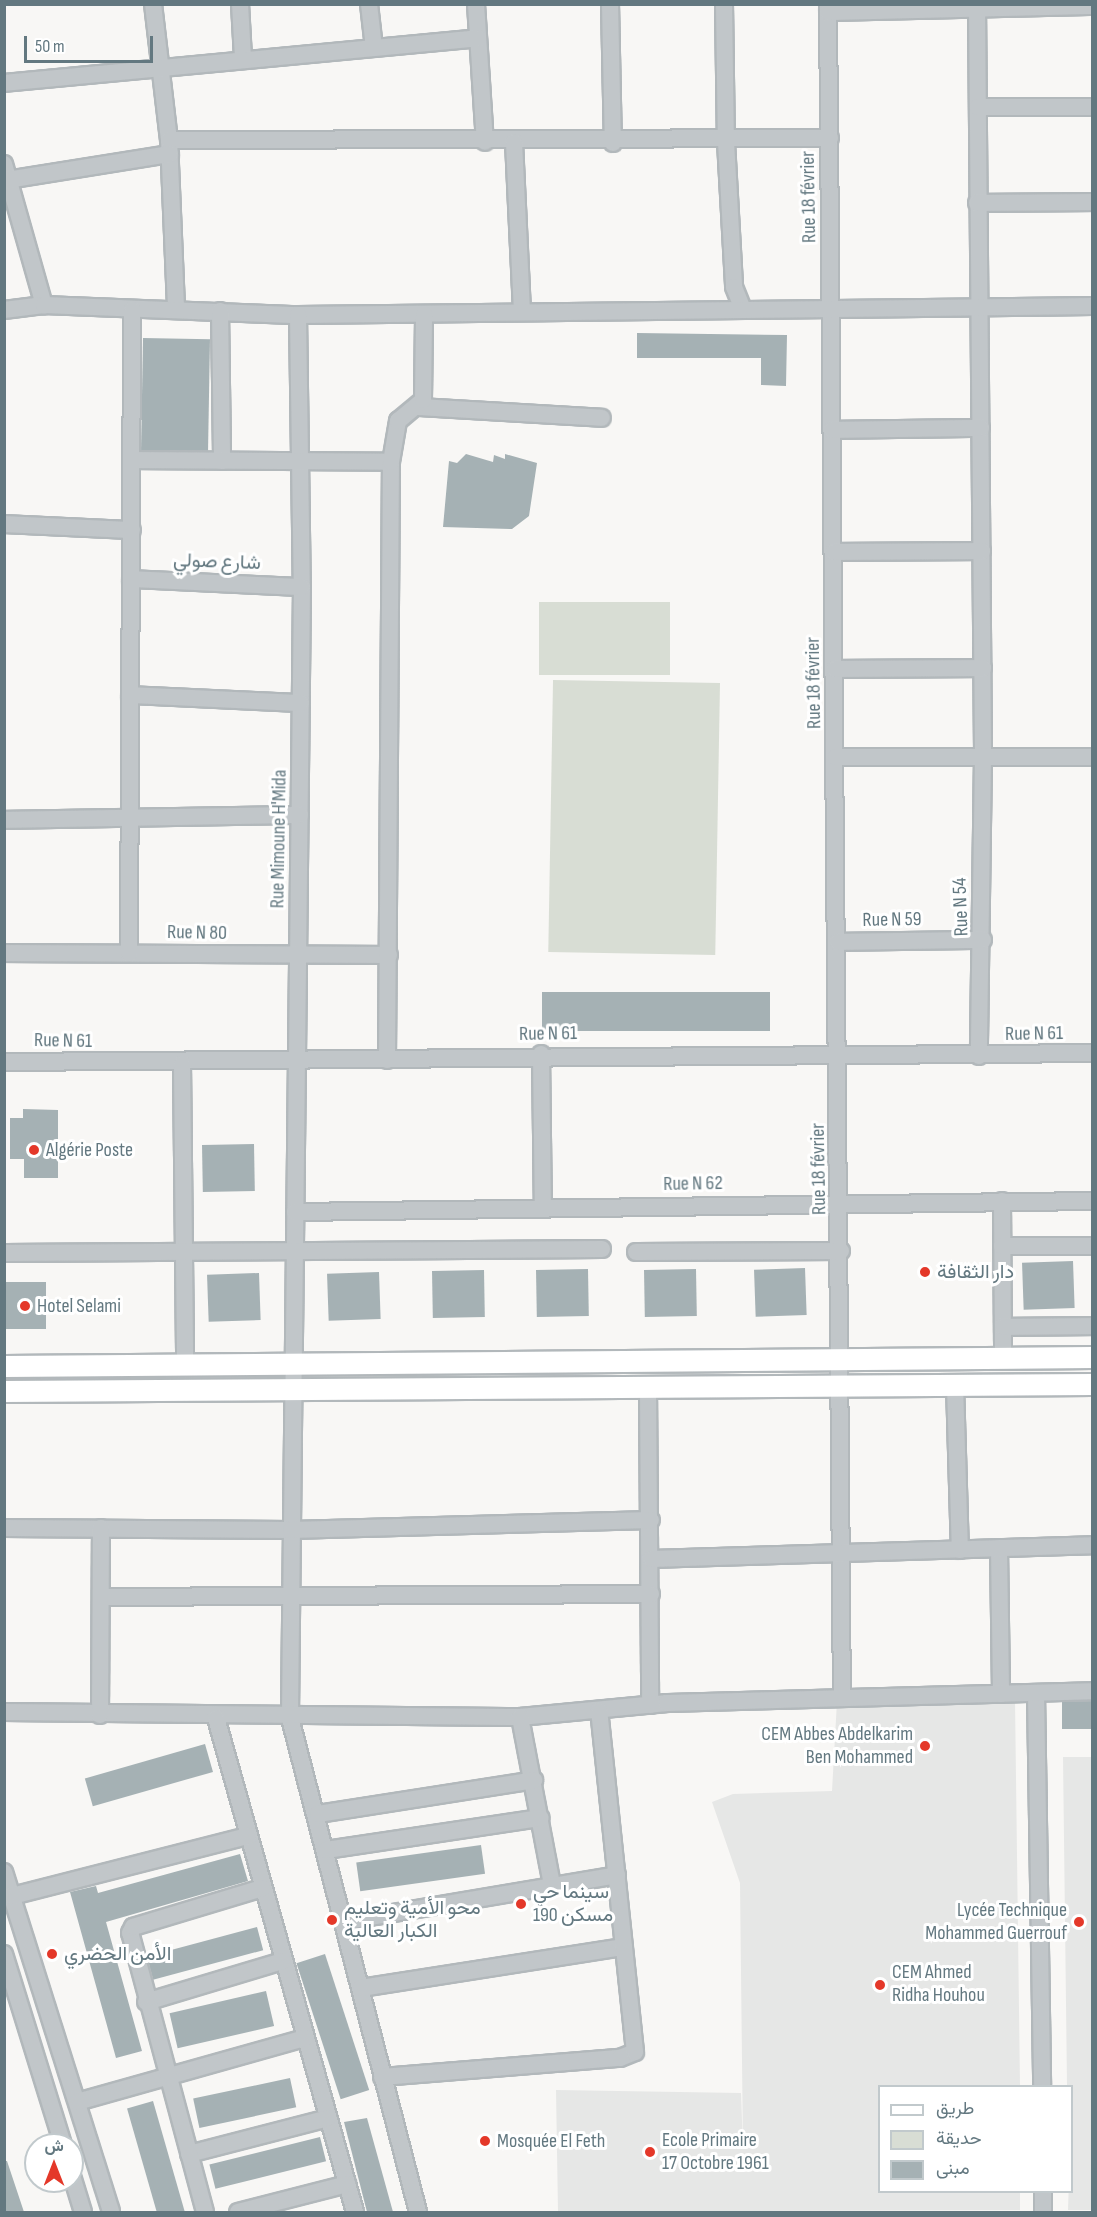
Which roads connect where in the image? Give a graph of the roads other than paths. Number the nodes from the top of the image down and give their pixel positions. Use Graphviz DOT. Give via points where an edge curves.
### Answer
graph roads {
  1 [pos="153,4"];
  2 [pos="240,4"];
  3 [pos="369,4"];
  4 [pos="476,4"];
  5 [pos="610,4"];
  6 [pos="724,4"];
  7 [pos="977,6"];
  8 [pos="1092,6"];
  9 [pos="828,8"];
  10 [pos="478,38"];
  11 [pos="374,48"];
  12 [pos="243,58"];
  13 [pos="159,65"];
  14 [pos="4,83"];
  15 [pos="978,107"];
  16 [pos="1092,107"];
  17 [pos="830,138"];
  18 [pos="485,142"];
  19 [pos="514,142"];
  20 [pos="726,142"];
  21 [pos="613,143"];
  22 [pos="169,147"];
  23 [pos="6,172"];
  24 [pos="977,202"];
  25 [pos="1092,202"];
  26 [pos="44,304"];
  27 [pos="1092,306"];
  28 [pos="741,307"];
  29 [pos="981,307"];
  30 [pos="831,308"];
  31 [pos="176,309"];
  32 [pos="4,310"];
  33 [pos="132,310"];
  34 [pos="220,310"];
  35 [pos="522,311"];
  36 [pos="424,314"];
  37 [pos="298,315"];
  38 [pos="419,407"];
  39 [pos="602,418"];
  40 [pos="981,428"];
  41 [pos="832,430"];
  42 [pos="132,460"];
  43 [pos="222,461"];
  44 [pos="300,462"];
  45 [pos="391,462"];
  46 [pos="4,524"];
  47 [pos="132,530"];
  48 [pos="982,551"];
  49 [pos="834,552"];
  50 [pos="130,579"];
  51 [pos="302,586"];
  52 [pos="983,668"];
  53 [pos="835,669"];
  54 [pos="130,695"];
  55 [pos="302,703"];
  56 [pos="983,756"];
  57 [pos="836,757"];
  58 [pos="1092,757"];
  59 [pos="300,815"];
  60 [pos="4,820"];
  61 [pos="130,820"];
  62 [pos="983,940"];
  63 [pos="838,942"];
  64 [pos="4,953"];
  65 [pos="129,953"];
  66 [pos="389,955"];
  67 [pos="298,956"];
  68 [pos="1092,1053"];
  69 [pos="541,1054"];
  70 [pos="839,1056"];
  71 [pos="979,1056"];
  72 [pos="387,1060"];
  73 [pos="4,1062"];
  74 [pos="293,1063"];
  75 [pos="182,1064"];
  76 [pos="840,1201"];
  77 [pos="1002,1201"];
  78 [pos="1092,1201"];
  79 [pos="543,1208"];
  80 [pos="295,1212"];
  81 [pos="1002,1246"];
  82 [pos="1092,1246"];
  83 [pos="602,1249"];
  84 [pos="841,1251"];
  85 [pos="184,1252"];
  86 [pos="636,1252"];
  87 [pos="4,1253"];
  88 [pos="293,1253"];
  89 [pos="1092,1326"];
  90 [pos="1003,1327"];
  91 [pos="1092,1357"];
  92 [pos="1003,1359"];
  93 [pos="842,1362"];
  94 [pos="185,1363"];
  95 [pos="292,1363"];
  96 [pos="4,1366"];
  97 [pos="1092,1384"];
  98 [pos="842,1385"];
  99 [pos="955,1385"];
  100 [pos="648,1388"];
  101 [pos="291,1389"];
  102 [pos="4,1391"];
  103 [pos="651,1520"];
  104 [pos="4,1528"];
  105 [pos="101,1528"];
  106 [pos="291,1530"];
  107 [pos="1092,1545"];
  108 [pos="999,1548"];
  109 [pos="960,1550"];
  110 [pos="841,1554"];
  111 [pos="651,1559"];
  112 [pos="651,1594"];
  113 [pos="102,1597"];
  114 [pos="290,1598"];
  115 [pos="1092,1691"];
  116 [pos="1036,1693"];
  117 [pos="1001,1694"];
  118 [pos="842,1698"];
  119 [pos="650,1705"];
  120 [pos="4,1712"];
  121 [pos="599,1712"];
  122 [pos="100,1716"];
  123 [pos="520,1717"];
  124 [pos="216,1718"];
  125 [pos="290,1718"];
  126 [pos="534,1780"];
  127 [pos="318,1814"];
  128 [pos="540,1818"];
  129 [pos="248,1836"];
  130 [pos="326,1850"];
  131 [pos="4,1872"];
  132 [pos="617,1875"];
  133 [pos="552,1885"];
  134 [pos="262,1888"];
  135 [pos="12,1896"];
  136 [pos="346,1921"];
  137 [pos="624,1947"];
  138 [pos="4,1954"];
  139 [pos="283,1961"];
  140 [pos="36,1970"];
  141 [pos="8,1979"];
  142 [pos="361,1988"];
  143 [pos="146,2002"];
  144 [pos="305,2038"];
  145 [pos="167,2076"];
  146 [pos="382,2077"];
  147 [pos="1042,2085"];
  148 [pos="77,2102"];
  149 [pos="328,2118"];
  150 [pos="59,2133"];
  151 [pos="189,2154"];
  152 [pos="347,2184"];
  153 [pos="77,2193"];
  154 [pos="1043,2193"];
  155 [pos="83,2212"];
  156 [pos="111,2212"];
  157 [pos="205,2212"];
  158 [pos="238,2212"];
  159 [pos="355,2212"];
  160 [pos="418,2212"];
  161 [pos="1043,2212"];
  1 -- 13 [label="street"];
  2 -- 12 [label="street"];
  3 -- 11 [label="street"];
  4 -- 10 [label="street"];
  5 -- 21 [label="street"];
  6 -- 20 [label="street"];
  7 -- 8 [label="street"];
  7 -- 9 [label="street"];
  7 -- 15 [label="street, Rue N 54"];
  9 -- 17 [label="street, Rue 18 février"];
  10 -- 11 [label="street"];
  10 -- 18 [label="street"];
  11 -- 12 [label="street"];
  12 -- 13 [label="street"];
  13 -- 14 [label="street"];
  13 -- 22 [label="street"];
  15 -- 16 [label="street"];
  15 -- 24 [label="street, Rue N 54"];
  17 -- 20 [label="street"];
  17 -- 30 [label="street, Rue 18 février"];
  18 -- 19 [label="street"];
  18 -- 22 [label="street"];
  19 -- 21 [label="street"];
  19 -- 35 [label="street"];
  20 -- 21 [label="street"];
  20 -- 28 [label="street" via="734,287"];
  22 -- 23 [label="street"];
  22 -- 31 [label="street"];
  23 -- 26 [label="street"];
  24 -- 25 [label="street"];
  24 -- 29 [label="street, Rue N 54"];
  26 -- 32 [label="street"];
  26 -- 33 [label="street"];
  27 -- 29 [label="street"];
  28 -- 30 [label="street"];
  28 -- 35 [label="street"];
  29 -- 30 [label="street"];
  29 -- 40 [label="street, Rue N 54"];
  30 -- 41 [label="street, Rue 18 février"];
  31 -- 33 [label="street"];
  31 -- 34 [label="street"];
  33 -- 42 [label="street"];
  34 -- 37 [label="street"];
  34 -- 43 [label="street"];
  35 -- 36 [label="street"];
  36 -- 37 [label="street"];
  36 -- 38 [label="street"];
  37 -- 44 [label="street, Rue Mimoune H'Mida"];
  38 -- 39 [label="street"];
  38 -- 45 [label="street" via="398,421"];
  40 -- 41 [label="street"];
  40 -- 48 [label="street, Rue N 54"];
  41 -- 49 [label="street, Rue 18 février"];
  42 -- 43 [label="street"];
  42 -- 47 [label="street"];
  43 -- 44 [label="street"];
  44 -- 45 [label="street"];
  44 -- 51 [label="street, Rue Mimoune H'Mida"];
  45 -- 66 [label="street"];
  46 -- 47 [label="street"];
  47 -- 50 [label="street"];
  48 -- 49 [label="street"];
  48 -- 52 [label="street, Rue N 54"];
  49 -- 53 [label="street, Rue 18 février"];
  50 -- 51 [label="street, شارع صولي"];
  50 -- 54 [label="street"];
  51 -- 55 [label="street, Rue Mimoune H'Mida"];
  52 -- 53 [label="street"];
  52 -- 56 [label="street, Rue N 54"];
  53 -- 57 [label="street, Rue 18 février"];
  54 -- 55 [label="street"];
  54 -- 61 [label="street"];
  55 -- 59 [label="street, Rue Mimoune H'Mida"];
  56 -- 57 [label="street"];
  56 -- 58 [label="street"];
  56 -- 62 [label="street, Rue N 54"];
  57 -- 63 [label="street, Rue 18 février"];
  59 -- 61 [label="street"];
  59 -- 67 [label="street, Rue Mimoune H'Mida"];
  60 -- 61 [label="street"];
  61 -- 65 [label="street"];
  62 -- 63 [label="street, Rue N 59"];
  62 -- 71 [label="street, Rue N 54"];
  63 -- 70 [label="street, Rue 18 février"];
  64 -- 65 [label="street, Rue N 80"];
  65 -- 67 [label="street, Rue N 80"];
  66 -- 67 [label="street, Rue N 80"];
  66 -- 72 [label="street"];
  67 -- 74 [label="street, Rue Mimoune H'Mida"];
  68 -- 71 [label="street, Rue N 61"];
  69 -- 70 [label="street, Rue N 61"];
  69 -- 72 [label="street, Rue N 61"];
  69 -- 79 [label="street"];
  70 -- 71 [label="street, Rue N 61"];
  70 -- 76 [label="street, Rue 18 février"];
  72 -- 74 [label="street, Rue N 61"];
  73 -- 75 [label="street, Rue N 61"];
  74 -- 75 [label="street, Rue N 61"];
  74 -- 80 [label="street, Rue Mimoune H'Mida"];
  75 -- 85 [label="street"];
  76 -- 77 [label="street, Rue N 62"];
  76 -- 79 [label="street, Rue N 62"];
  76 -- 84 [label="street, Rue 18 février"];
  77 -- 78 [label="street, Rue N 62"];
  77 -- 81 [label="street"];
  79 -- 80 [label="street, Rue N 62"];
  80 -- 88 [label="street, Rue Mimoune H'Mida"];
  81 -- 82 [label="street"];
  81 -- 90 [label="street"];
  83 -- 88 [label="street"];
  84 -- 86 [label="street"];
  84 -- 93 [label="street, Rue 18 février"];
  85 -- 87 [label="street"];
  85 -- 88 [label="street"];
  85 -- 94 [label="street"];
  88 -- 95 [label="street, Rue Mimoune H'Mida"];
  89 -- 90 [label="street"];
  90 -- 92 [label="street"];
  91 -- 92 [label="main road"];
  92 -- 93 [label="main road"];
  93 -- 95 [label="main road"];
  93 -- 98 [label="street, Rue 18 février"];
  94 -- 95 [label="main road"];
  94 -- 96 [label="main road"];
  95 -- 101 [label="street, Rue Mimoune H'Mida"];
  97 -- 99 [label="main road"];
  98 -- 99 [label="main road"];
  98 -- 100 [label="main road"];
  98 -- 110 [label="street, Rue 18 février"];
  99 -- 109 [label="street"];
  100 -- 101 [label="main road"];
  100 -- 103 [label="street"];
  101 -- 102 [label="main road"];
  101 -- 106 [label="street, Rue Mimoune H'Mida"];
  103 -- 106 [label="street"];
  103 -- 111 [label="street"];
  104 -- 105 [label="street"];
  105 -- 106 [label="street"];
  105 -- 113 [label="street"];
  106 -- 114 [label="street, Rue Mimoune H'Mida"];
  107 -- 108 [label="street"];
  108 -- 109 [label="street"];
  108 -- 117 [label="street"];
  109 -- 110 [label="street"];
  110 -- 111 [label="street"];
  110 -- 118 [label="street, Rue 18 février"];
  111 -- 112 [label="street"];
  112 -- 114 [label="street"];
  112 -- 119 [label="street"];
  113 -- 114 [label="street"];
  113 -- 122 [label="street"];
  114 -- 125 [label="street, Rue Mimoune H'Mida"];
  115 -- 116 [label="street"];
  116 -- 117 [label="street"];
  116 -- 147 [label="street"];
  117 -- 118 [label="street"];
  118 -- 119 [label="street"];
  119 -- 121 [label="street"];
  120 -- 122 [label="street"];
  121 -- 123 [label="street"];
  121 -- 132 [label="street"];
  122 -- 124 [label="street"];
  123 -- 125 [label="street"];
  123 -- 126 [label="street"];
  124 -- 125 [label="street"];
  124 -- 129 [label="street"];
  125 -- 127 [label="street, Rue Mimoune H'Mida"];
  126 -- 127 [label="street"];
  126 -- 128 [label="street"];
  127 -- 130 [label="street, Rue Mimoune H'Mida"];
  128 -- 130 [label="street"];
  128 -- 133 [label="street"];
  129 -- 134 [label="street"];
  129 -- 135 [label="street"];
  130 -- 136 [label="street, Rue Mimoune H'Mida"];
  131 -- 135 [label="street"];
  132 -- 133 [label="street"];
  132 -- 137 [label="street"];
  133 -- 136 [label="street"];
  134 -- 139 [label="street"];
  134 -- 143 [label="street" via="133,1927 130,1942"];
  135 -- 140 [label="street"];
  136 -- 142 [label="street, Rue Mimoune H'Mida"];
  137 -- 142 [label="street"];
  137 -- 146 [label="street" via="638,2043 630,2057"];
  138 -- 141 [label="street"];
  139 -- 143 [label="street"];
  139 -- 144 [label="street"];
  140 -- 141 [label="street"];
  140 -- 148 [label="street"];
  141 -- 150 [label="street"];
  142 -- 146 [label="street, Rue Mimoune H'Mida"];
  143 -- 145 [label="street"];
  144 -- 145 [label="street"];
  144 -- 149 [label="street"];
  145 -- 148 [label="street"];
  145 -- 151 [label="street"];
  146 -- 160 [label="street, Rue Mimoune H'Mida"];
  148 -- 156 [label="street"];
  149 -- 151 [label="street"];
  149 -- 152 [label="street"];
  151 -- 157 [label="street"];
  152 -- 158 [label="street"];
  152 -- 159 [label="street"];
  153 -- 155 [label="street"];
  154 -- 161 [label="street"];
}
